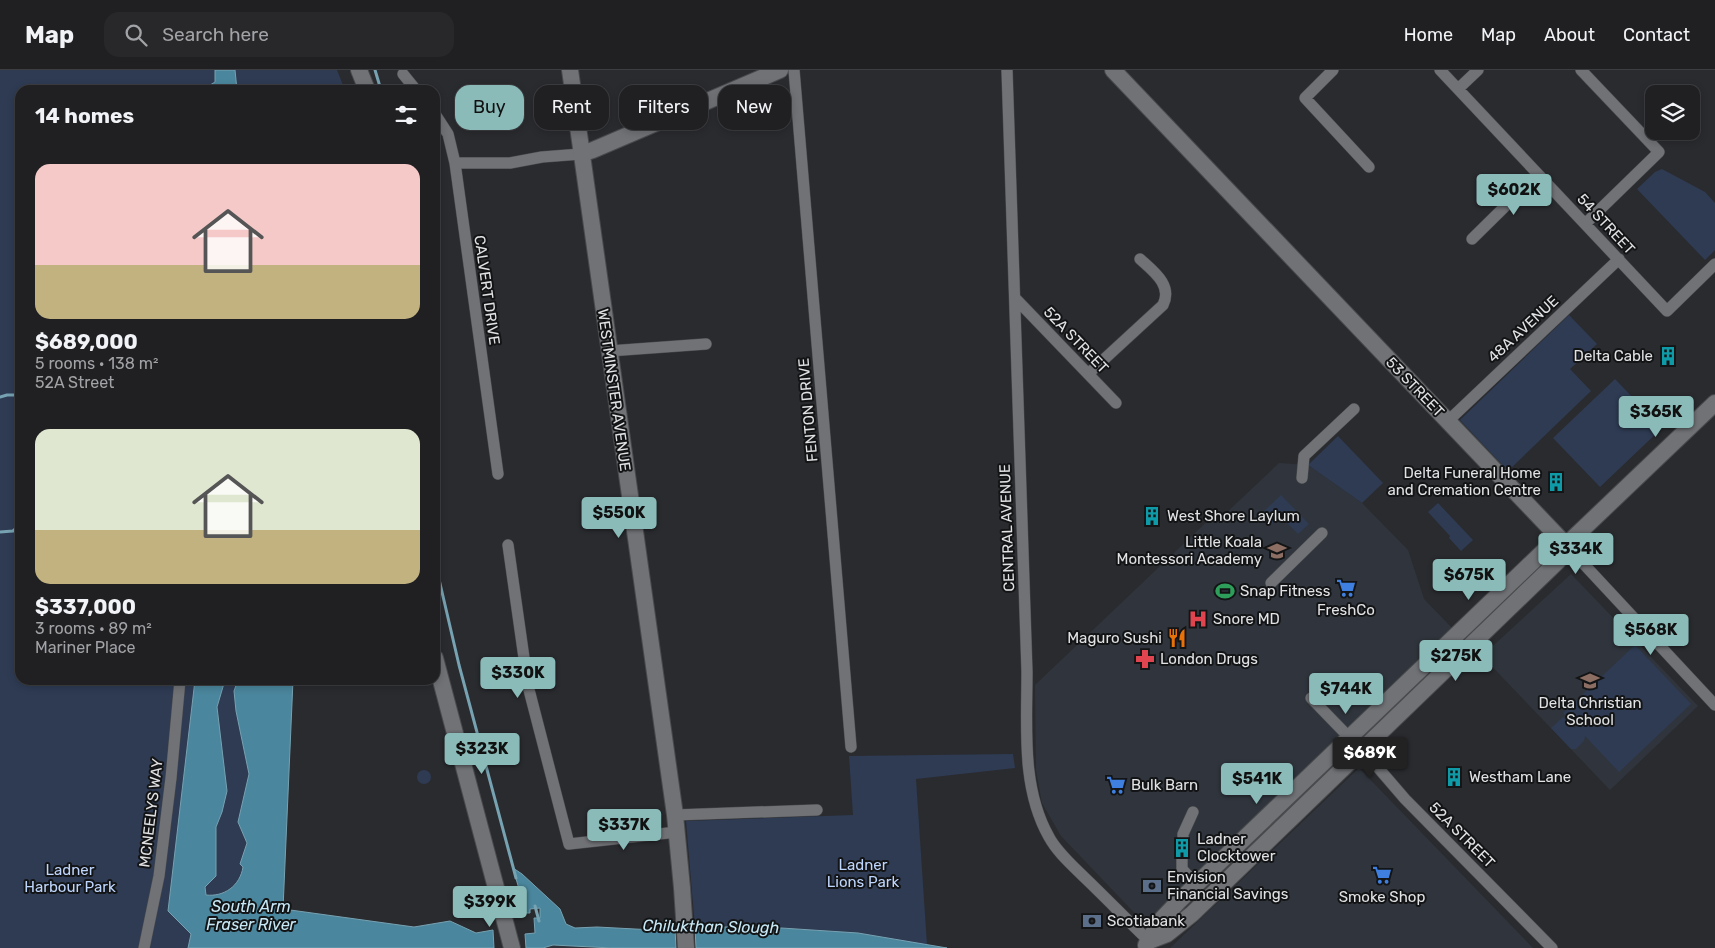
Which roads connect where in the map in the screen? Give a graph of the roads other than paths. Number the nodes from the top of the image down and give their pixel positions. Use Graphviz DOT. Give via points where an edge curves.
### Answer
graph roads {
  1 [pos="359,70"];
  2 [pos="570,70"];
  3 [pos="780,70"];
  4 [pos="794,70"];
  5 [pos="1007,70"];
  6 [pos="1113,70"];
  7 [pos="1333,70"];
  8 [pos="1440,70"];
  9 [pos="1478,70"];
  10 [pos="1580,70"];
  11 [pos="404,74"];
  12 [pos="365,85"];
  13 [pos="412,85"];
  14 [pos="1458,89"];
  15 [pos="440,121"];
  16 [pos="581,154"];
  17 [pos="455,163"];
  18 [pos="1370,167"];
  19 [pos="1538,174"];
  20 [pos="1585,224"];
  21 [pos="1472,238"];
  22 [pos="1140,258"];
  23 [pos="1618,259"];
  24 [pos="1715,264"];
  25 [pos="1015,298"];
  26 [pos="706,344"];
  27 [pos="609,350"];
  28 [pos="1088,374"];
  29 [pos="1715,402"];
  30 [pos="1116,403"];
  31 [pos="1354,409"];
  32 [pos="1448,421"];
  33 [pos="498,474"];
  34 [pos="1302,478"];
  35 [pos="1322,533"];
  36 [pos="508,545"];
  37 [pos="1566,545"];
  38 [pos="1271,584"];
  39 [pos="440,677"];
  40 [pos="180,685"];
  41 [pos="1311,698"];
  42 [pos="1715,706"];
  43 [pos="1350,738"];
  44 [pos="851,747"];
  45 [pos="1362,750"];
  46 [pos="817,810"];
  47 [pos="1193,812"];
  48 [pos="675,815"];
  49 [pos="677,832"];
  50 [pos="1190,878"];
  51 [pos="1146,945"];
  52 [pos="144,948"];
  53 [pos="512,948"];
  54 [pos="686,948"];
  55 [pos="1552,948"];
  1 -- 12 [label="street"];
  2 -- 16 [label="street, WESTMINSTER AVENUE"];
  3 -- 16 [label="street"];
  4 -- 44 [label="street, FENTON DRIVE"];
  5 -- 25 [label="street, CENTRAL AVENUE"];
  6 -- 32 [label="street, 53 STREET"];
  7 -- 18 [label="street" via="1304,98"];
  8 -- 14 [label="street, 54 STREET"];
  9 -- 14 [label="street"];
  10 -- 20 [label="street" via="1659,152"];
  11 -- 13 [label="street"];
  14 -- 19 [label="street, 54 STREET"];
  15 -- 17 [label="street, CALVERT DRIVE" via="448,134"];
  16 -- 17 [label="street" via="510,163"];
  16 -- 27 [label="street, WESTMINSTER AVENUE"];
  17 -- 33 [label="street, CALVERT DRIVE"];
  19 -- 20 [label="street, 54 STREET"];
  19 -- 21 [label="street"];
  20 -- 23 [label="street, 54 STREET"];
  22 -- 28 [label="street" via="1162,280 1166,290 1163,305"];
  23 -- 24 [label="street, 54 STREET" via="1667,311"];
  23 -- 32 [label="street, 48A AVENUE"];
  25 -- 28 [label="street, 52A STREET"];
  25 -- 51 [label="street, CENTRAL AVENUE" via="1027,738 1032,793 1049,838"];
  26 -- 27 [label="street"];
  27 -- 48 [label="street, WESTMINSTER AVENUE"];
  28 -- 30 [label="street, 52A STREET"];
  29 -- 37 [label="street"];
  31 -- 34 [label="street" via="1304,456"];
  32 -- 37 [label="street, 53 STREET"];
  35 -- 38 [label="street"];
  36 -- 49 [label="street" via="528,686 569,844"];
  37 -- 42 [label="street, 53 STREET"];
  37 -- 43 [label="street" via="1546,549"];
  37 -- 45 [label="street" via="1558,561"];
  39 -- 53 [label="street"];
  40 -- 52 [label="street, MCNEELYS WAY" via="159,876"];
  41 -- 43 [label="street, 52A STREET"];
  43 -- 45 [label="street, 52A STREET"];
  43 -- 51 [label="street" via="1179,901 1158,924"];
  45 -- 51 [label="street" via="1192,914 1167,934"];
  45 -- 55 [label="street, 52A STREET"];
  46 -- 48 [label="street"];
  47 -- 50 [label="street" via="1183,834 1182,869"];
  48 -- 49 [label="street, WESTMINSTER AVENUE"];
  49 -- 54 [label="street, WESTMINSTER AVENUE"];
}
